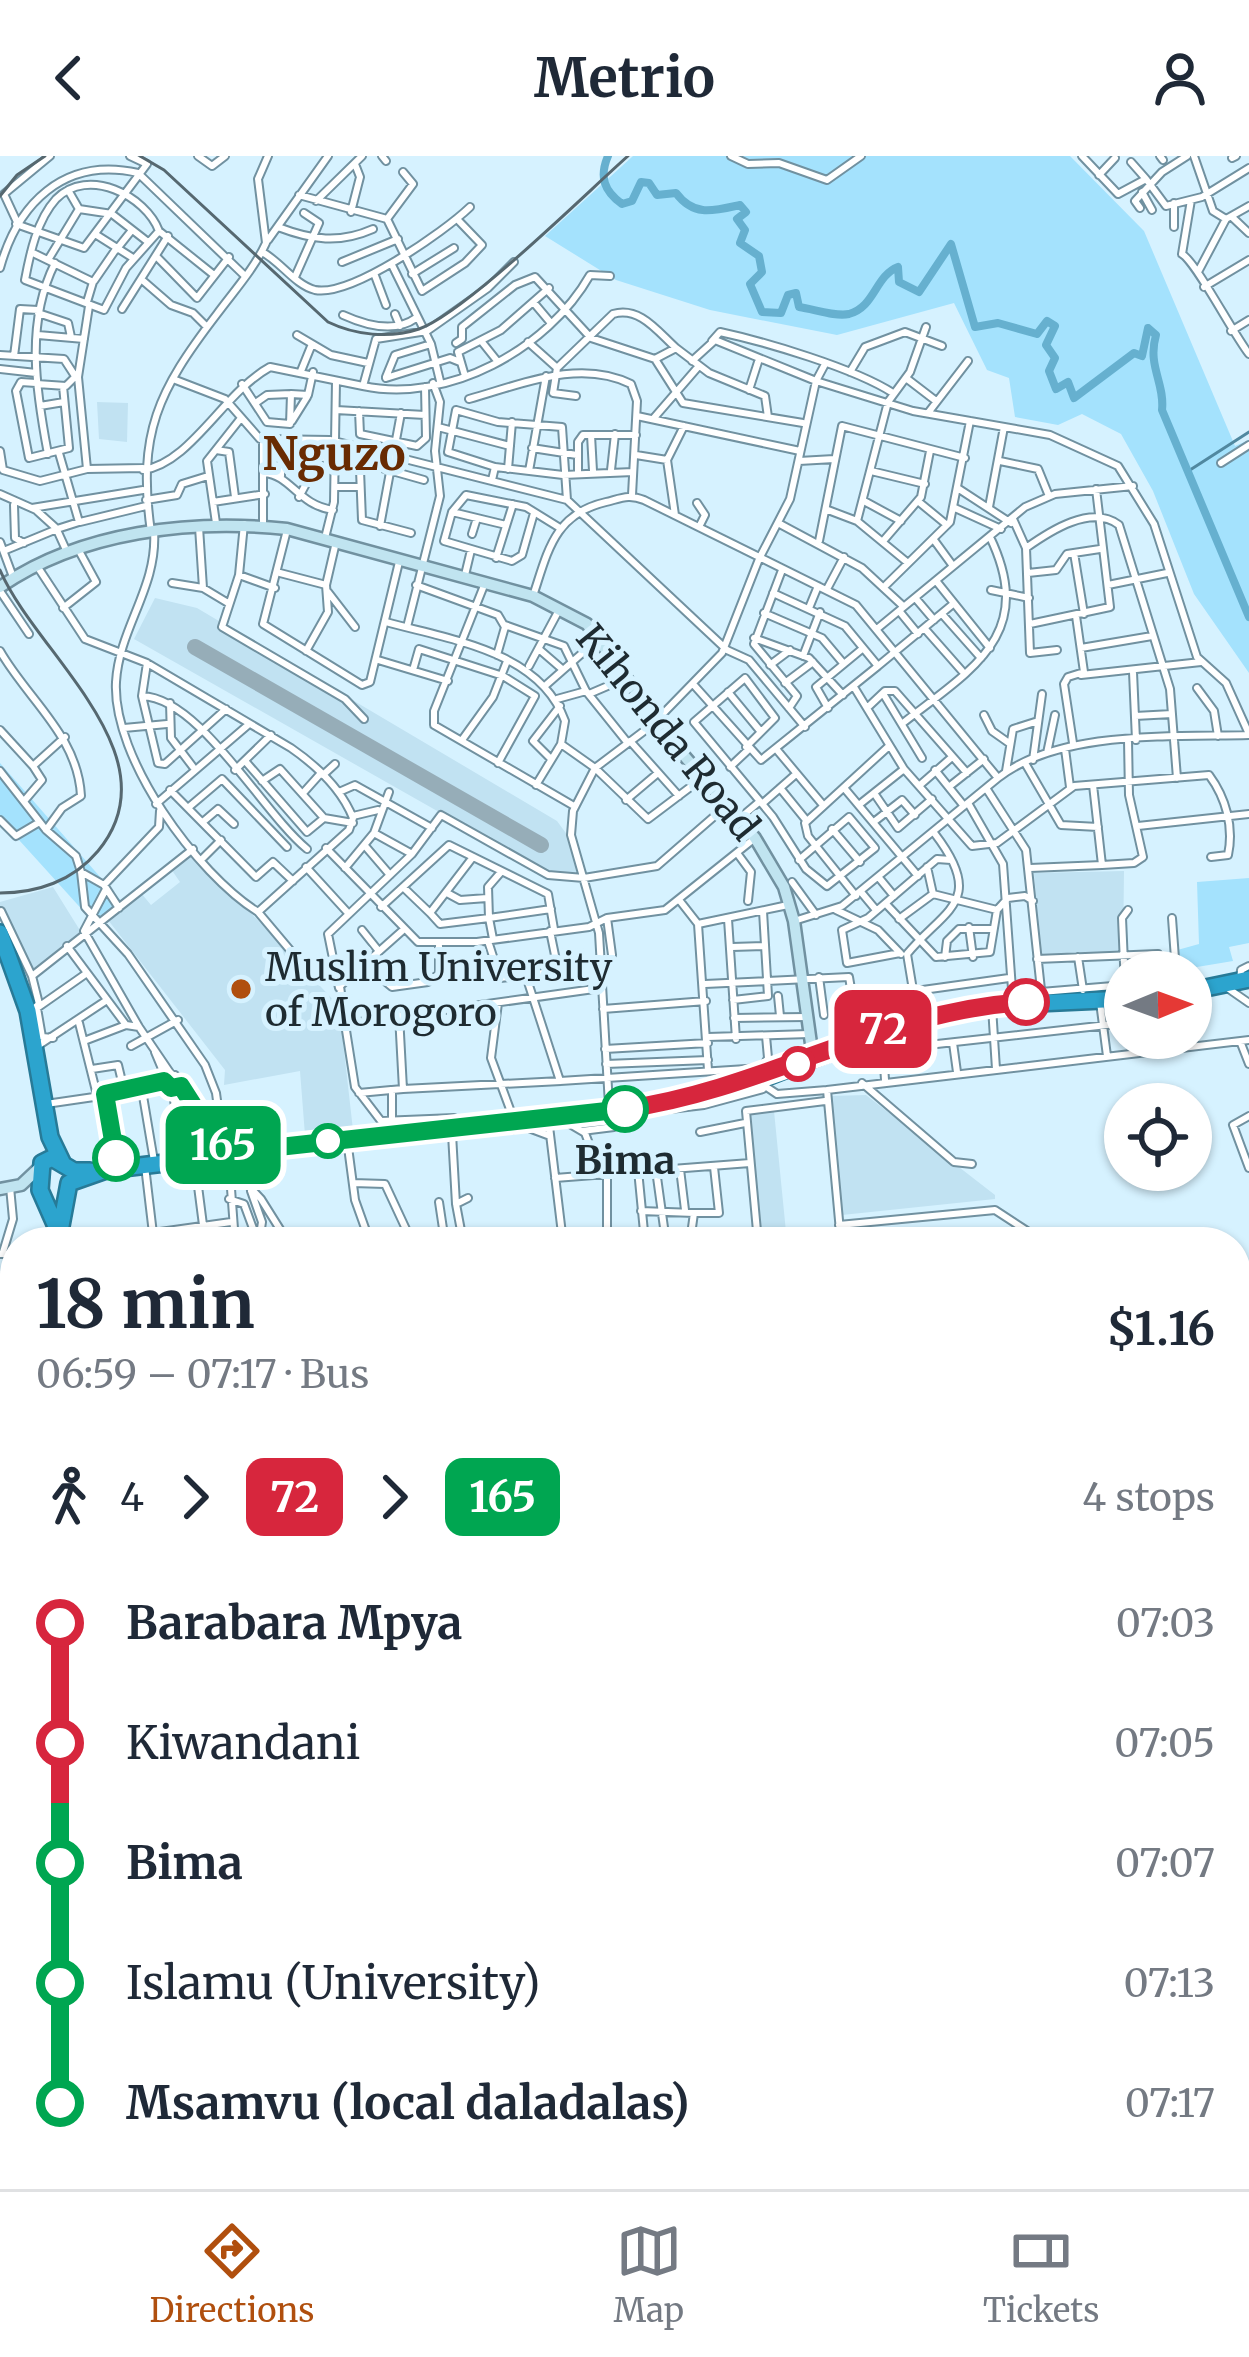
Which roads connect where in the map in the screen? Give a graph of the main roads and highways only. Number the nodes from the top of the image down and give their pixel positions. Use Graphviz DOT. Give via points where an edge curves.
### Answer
graph roads {
  1 [pos="0,934"];
  2 [pos="1104,997"];
  3 [pos="48,1130"];
  4 [pos="62,1162"];
  5 [pos="39,1167"];
  6 [pos="111,1168"];
  7 [pos="65,1196"];
  8 [pos="43,1199"];
  9 [pos="54,1227"];
  10 [pos="60,1227"];
  1 -- 3 [label="highway" via="33,1010"];
  2 -- 6 [label="highway" via="1042,997 918,1018 760,1084 650,1106"];
  3 -- 4 [label="highway"];
  3 -- 5 [label="highway"];
  4 -- 5 [label="highway" via="50,1158"];
  4 -- 6 [label="highway" via="79,1172"];
  4 -- 7 [label="highway"];
  5 -- 8 [label="highway"];
  6 -- 7 [label="highway" via="76,1177"];
  7 -- 8 [label="highway" via="54,1204"];
  7 -- 10 [label="highway"];
  8 -- 9 [label="highway"];
}
